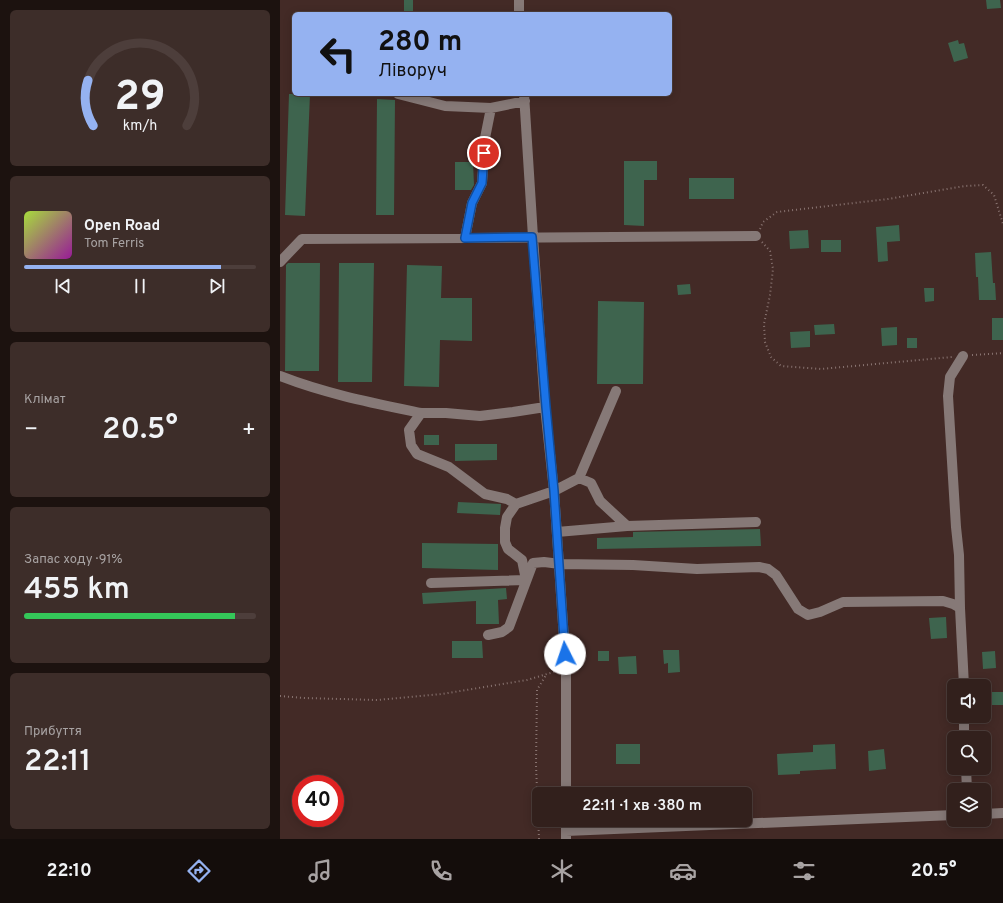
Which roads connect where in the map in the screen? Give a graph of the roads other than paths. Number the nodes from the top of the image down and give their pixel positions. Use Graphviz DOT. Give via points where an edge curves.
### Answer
graph roads {
  1 [pos="519,0"];
  2 [pos="520,12"];
  3 [pos="406,96"];
  4 [pos="524,98"];
  5 [pos="491,108"];
  6 [pos="756,236"];
  7 [pos="532,237"];
  8 [pos="465,238"];
  9 [pos="280,262"];
  10 [pos="963,356"];
  11 [pos="280,376"];
  12 [pos="616,391"];
  13 [pos="546,407"];
  14 [pos="421,413"];
  15 [pos="579,478"];
  16 [pos="554,491"];
  17 [pos="516,504"];
  18 [pos="756,522"];
  19 [pos="628,526"];
  20 [pos="557,532"];
  21 [pos="560,564"];
  22 [pos="526,580"];
  23 [pos="430,583"];
  24 [pos="960,608"];
  25 [pos="488,635"];
  26 [pos="964,679"];
  27 [pos="566,787"];
  28 [pos="1003,813"];
  29 [pos="991,814"];
  30 [pos="947,815"];
  31 [pos="566,835"];
  1 -- 2 [label="street"];
  3 -- 5 [label="street" via="445,106"];
  4 -- 5 [label="street"];
  4 -- 7 [label="street"];
  5 -- 8 [label="street" via="485,138 482,183 472,203"];
  6 -- 7 [label="street"];
  7 -- 8 [label="street"];
  7 -- 13 [label="street"];
  8 -- 9 [label="street" via="302,239"];
  10 -- 24 [label="street" via="950,377 948,396"];
  11 -- 14 [label="street" via="353,399"];
  12 -- 15 [label="street"];
  13 -- 14 [label="street" via="480,416"];
  13 -- 16 [label="street"];
  14 -- 17 [label="street" via="410,430 411,445 417,454 449,467 486,494"];
  15 -- 16 [label="street"];
  15 -- 19 [label="street" via="591,483 600,501"];
  16 -- 17 [label="street"];
  16 -- 20 [label="street"];
  17 -- 22 [label="street" via="507,517 505,542 508,549 522,560"];
  18 -- 19 [label="street"];
  19 -- 20 [label="street"];
  20 -- 21 [label="street"];
  21 -- 22 [label="street" via="533,563"];
  21 -- 24 [label="street" via="697,569 759,567 768,569 776,575 798,609 808,615 843,602 943,601"];
  21 -- 27 [label="street" via="566,669"];
  22 -- 23 [label="street"];
  22 -- 25 [label="street" via="509,627 502,632"];
  24 -- 26 [label="street"];
  28 -- 29 [label="street"];
  30 -- 31 [label="street"];
}
